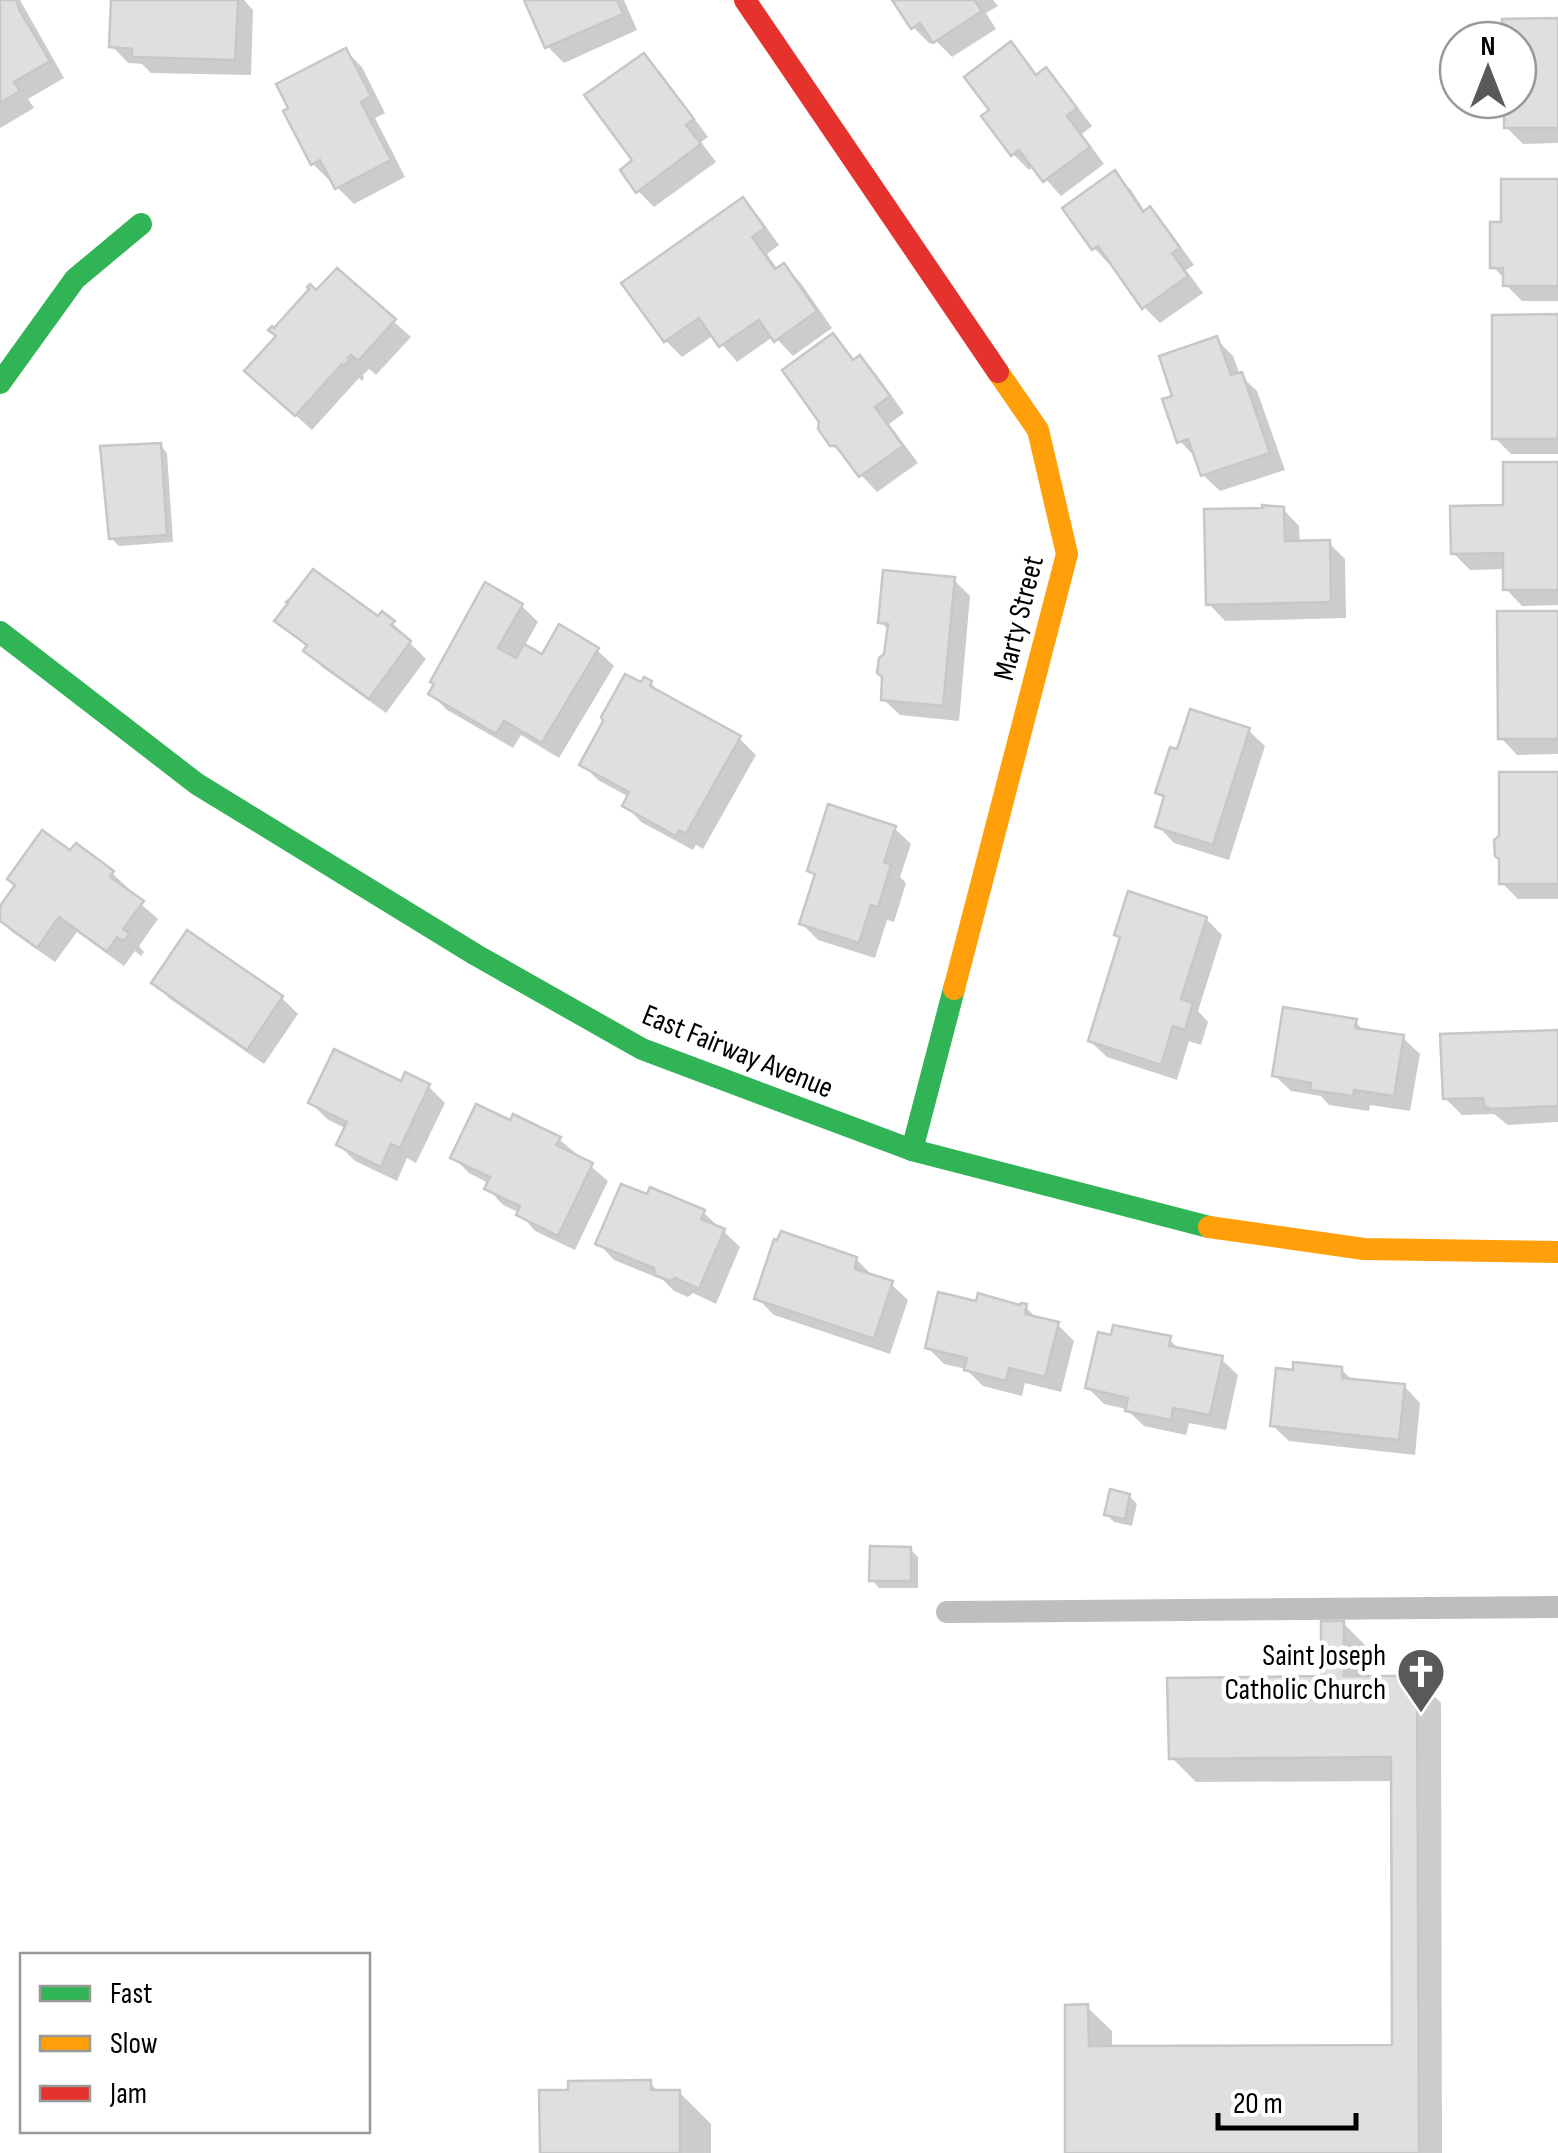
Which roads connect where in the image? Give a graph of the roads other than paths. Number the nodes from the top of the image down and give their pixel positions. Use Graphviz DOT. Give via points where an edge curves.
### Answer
graph roads {
  1 [pos="745,0"];
  2 [pos="141,224"];
  3 [pos="0,384"];
  4 [pos="0,632"];
  5 [pos="912,1150"];
  6 [pos="1558,1252"];
  7 [pos="1558,1607"];
  8 [pos="947,1612"];
  1 -- 5 [label="street, Marty Street" via="1038,430 1068,554"];
  2 -- 3 [label="street" via="75,279"];
  4 -- 5 [label="street, East Fairway Avenue" via="197,784 509,974 642,1049"];
  5 -- 6 [label="street, East Fairway Avenue" via="1204,1226 1364,1249"];
  7 -- 8 [label="lane"];
}
